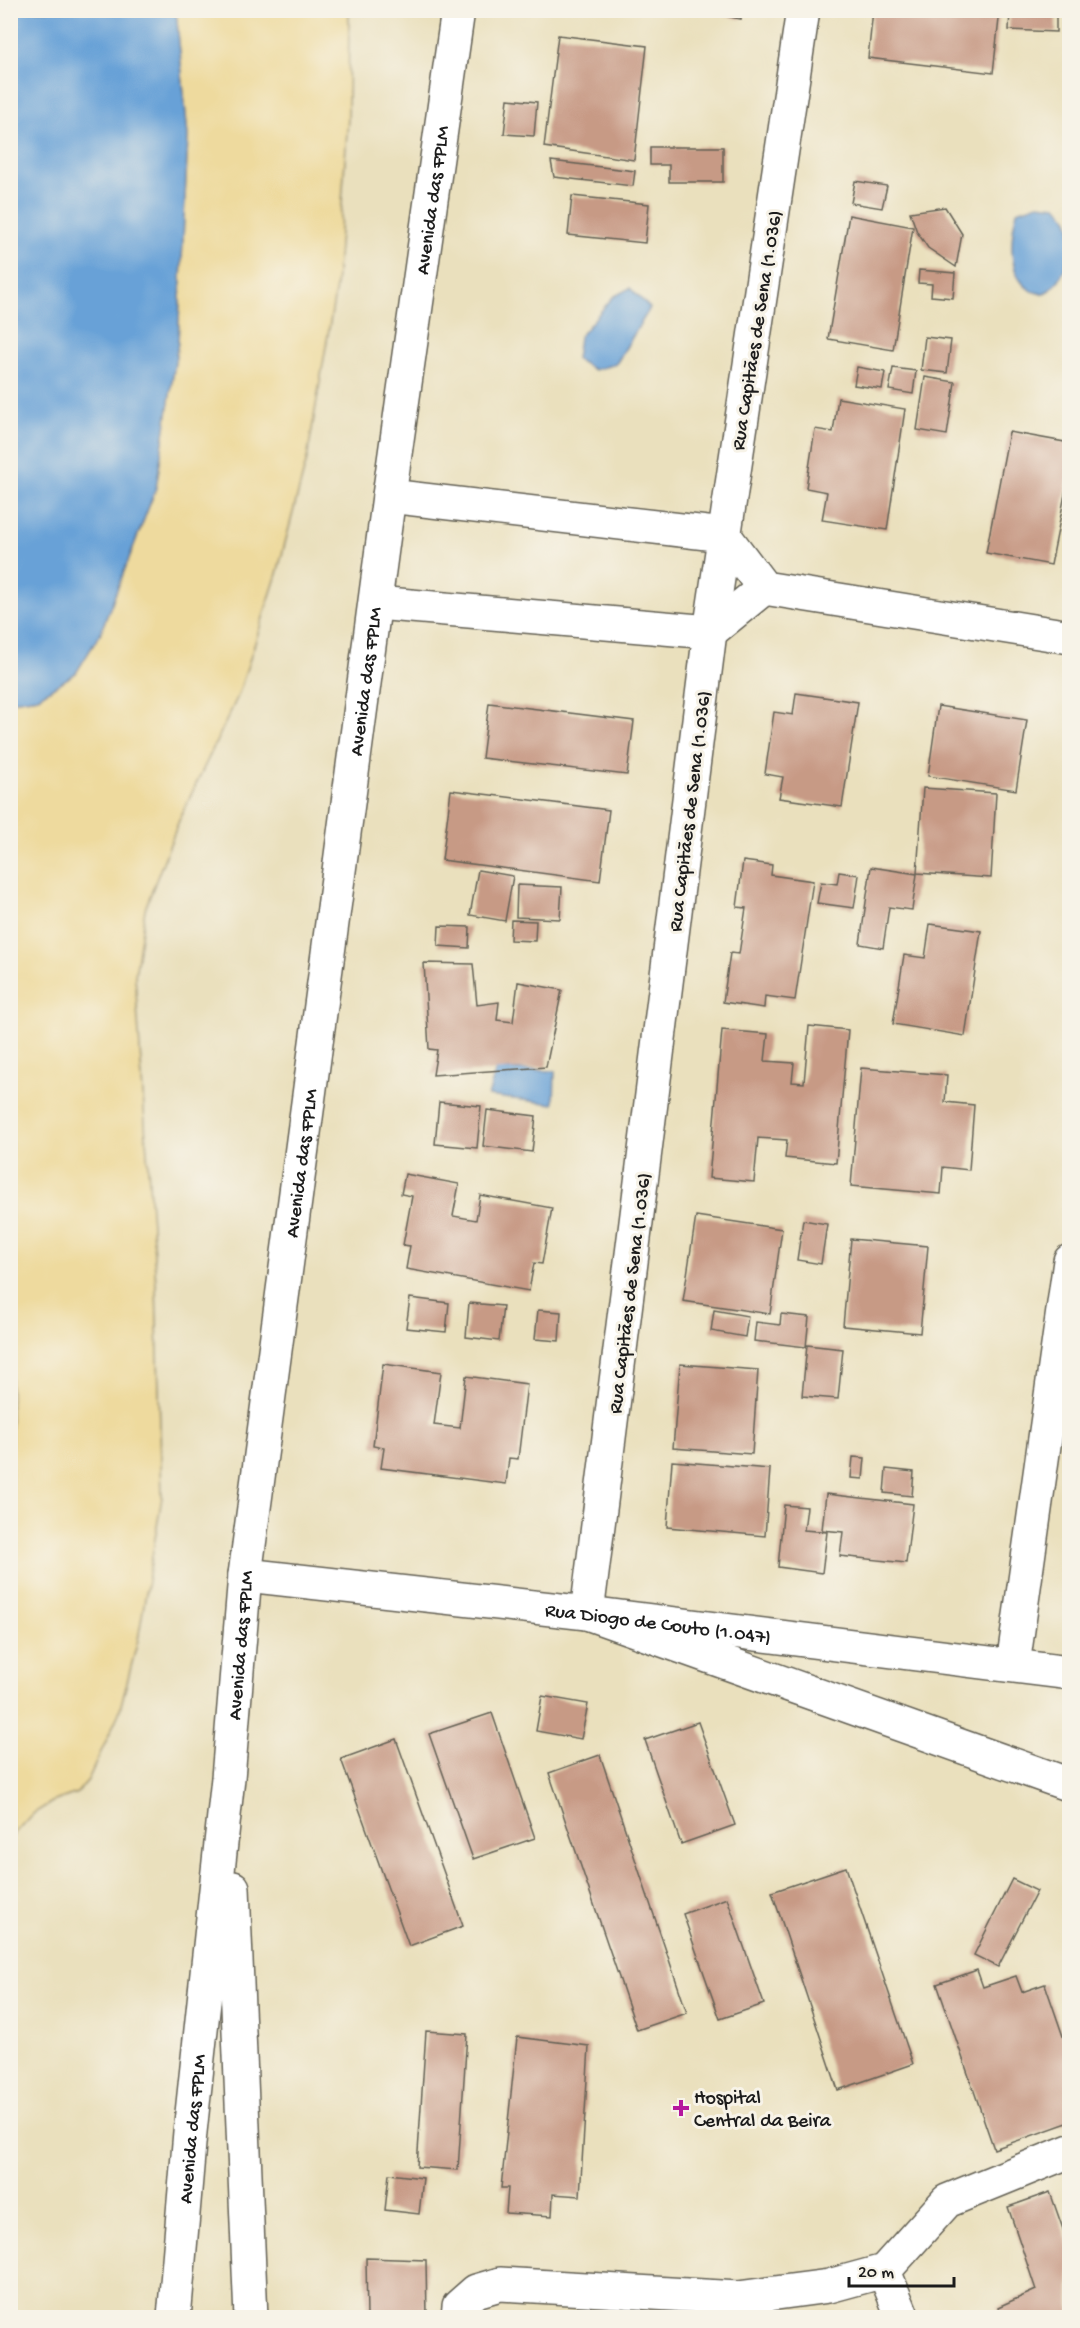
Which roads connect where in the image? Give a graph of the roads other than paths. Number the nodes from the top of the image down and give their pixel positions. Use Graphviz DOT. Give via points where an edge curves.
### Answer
graph roads {
  1 [pos="458,10"];
  2 [pos="803,10"];
  3 [pos="389,495"];
  4 [pos="724,535"];
  5 [pos="764,588"];
  6 [pos="376,603"];
  7 [pos="710,633"];
  8 [pos="1070,637"];
  9 [pos="1070,1261"];
  10 [pos="245,1575"];
  11 [pos="587,1613"];
  12 [pos="1013,1665"];
  13 [pos="1070,1673"];
  14 [pos="228,1778"];
  15 [pos="1070,1785"];
  16 [pos="1070,2151"];
  17 [pos="884,2271"];
  18 [pos="174,2318"];
  19 [pos="251,2318"];
  20 [pos="458,2318"];
  21 [pos="903,2318"];
  1 -- 3 [label="street, Avenida das FPLM"];
  2 -- 4 [label="street, Rua Capitães de Sena (1.036)"];
  3 -- 4 [label="street"];
  3 -- 6 [label="street, Avenida das FPLM"];
  4 -- 5 [label="street"];
  4 -- 7 [label="street, Rua Capitães de Sena (1.036)"];
  5 -- 7 [label="street"];
  5 -- 8 [label="street"];
  6 -- 7 [label="street"];
  6 -- 10 [label="street, Avenida das FPLM"];
  7 -- 11 [label="street, Rua Capitães de Sena (1.036)"];
  9 -- 12 [label="street"];
  10 -- 11 [label="street, Rua Diogo de Couto (1.047)"];
  10 -- 14 [label="street, Avenida das FPLM"];
  11 -- 12 [label="street, Rua Diogo de Couto (1.047)"];
  11 -- 15 [label="street"];
  12 -- 13 [label="street, Rua Diogo de Couto (1.047)"];
  14 -- 18 [label="street, Avenida das FPLM"];
  14 -- 19 [label="street"];
  16 -- 17 [label="street" via="947,2200"];
  17 -- 20 [label="street" via="829,2286 738,2298 500,2284 476,2291 459,2306"];
  17 -- 21 [label="street"];
}
